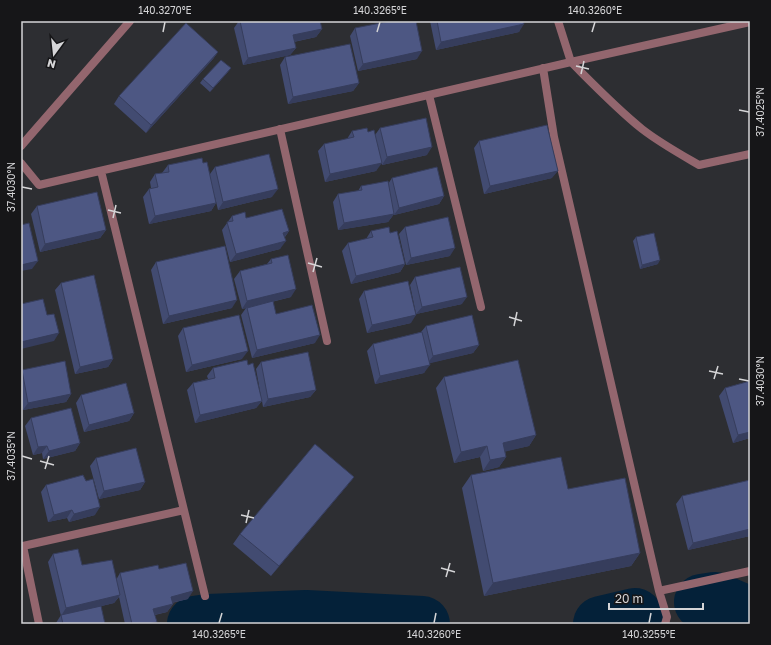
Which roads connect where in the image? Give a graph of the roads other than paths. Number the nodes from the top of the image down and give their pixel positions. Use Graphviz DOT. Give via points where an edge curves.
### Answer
graph roads {
  1 [pos="130,21"];
  2 [pos="558,21"];
  3 [pos="750,22"];
  4 [pos="571,62"];
  5 [pos="543,68"];
  6 [pos="429,95"];
  7 [pos="280,129"];
  8 [pos="21,146"];
  9 [pos="750,154"];
  10 [pos="21,163"];
  11 [pos="101,171"];
  12 [pos="481,307"];
  13 [pos="327,341"];
  14 [pos="184,510"];
  15 [pos="750,571"];
  16 [pos="659,591"];
  17 [pos="205,596"];
  18 [pos="39,624"];
  19 [pos="665,624"];
  1 -- 8 [label="street"];
  2 -- 4 [label="street"];
  3 -- 4 [label="street"];
  4 -- 5 [label="street"];
  4 -- 9 [label="street" via="643,130 699,164"];
  5 -- 6 [label="street"];
  5 -- 16 [label="street" via="554,137"];
  6 -- 7 [label="street"];
  6 -- 12 [label="street"];
  7 -- 11 [label="street"];
  7 -- 13 [label="street"];
  10 -- 11 [label="street" via="39,185"];
  11 -- 14 [label="street"];
  14 -- 17 [label="street"];
  14 -- 18 [label="street" via="23,546"];
  15 -- 16 [label="street"];
  16 -- 19 [label="street" via="666,617"];
}
